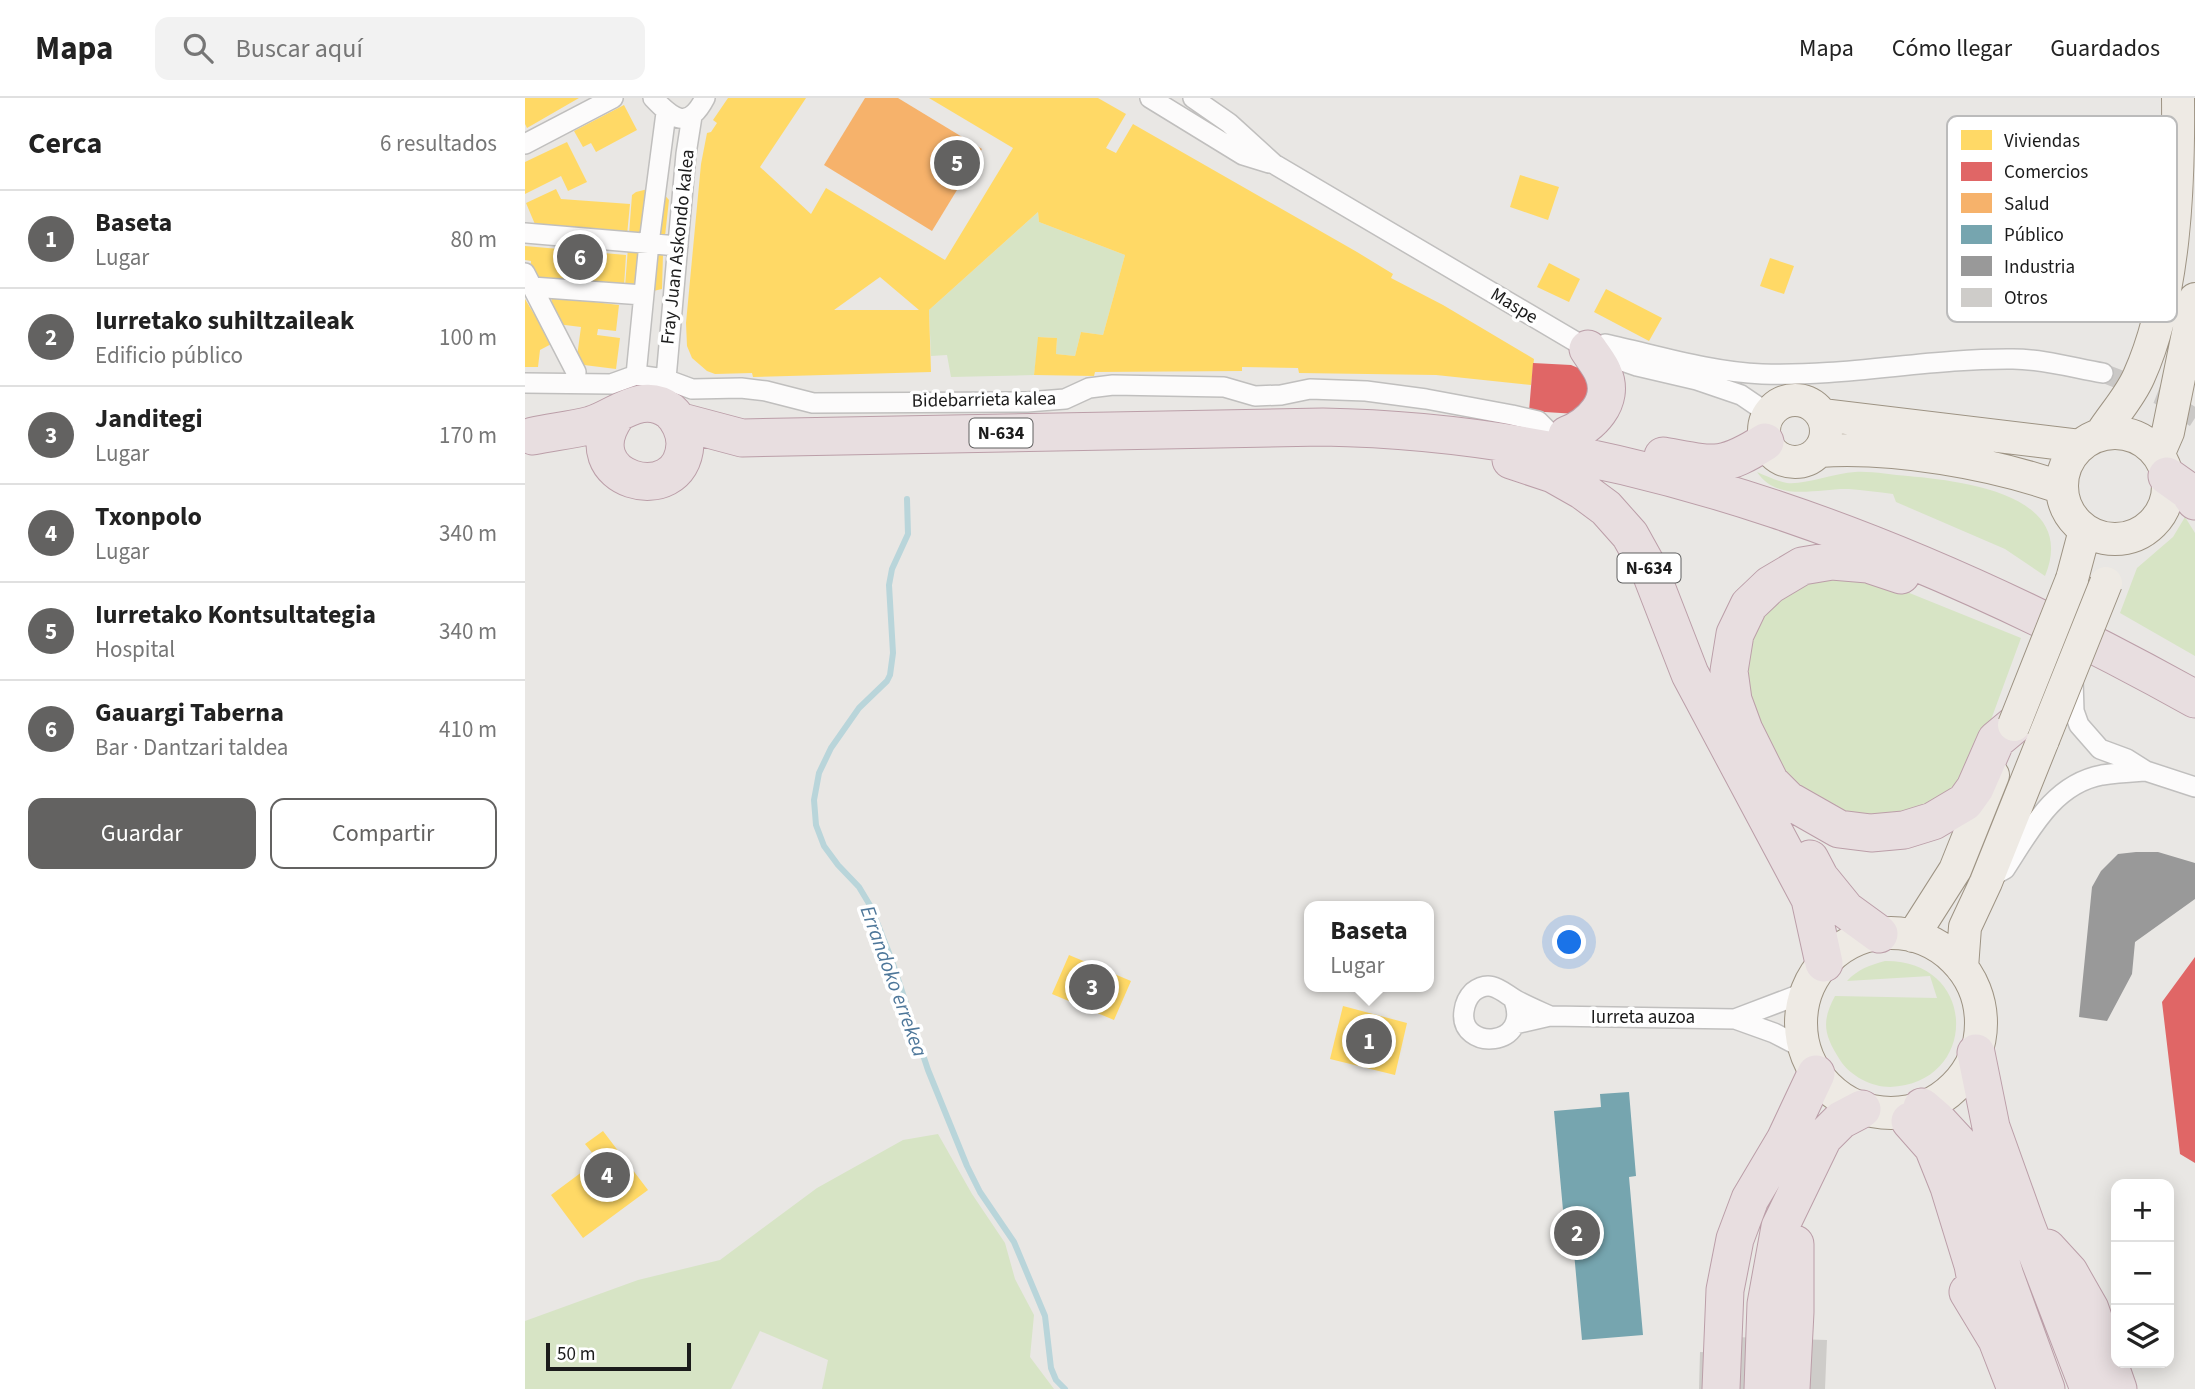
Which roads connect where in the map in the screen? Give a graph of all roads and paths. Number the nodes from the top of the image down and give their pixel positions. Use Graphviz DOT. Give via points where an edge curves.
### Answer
graph roads {
  1 [pos="613,98"];
  2 [pos="653,98"];
  3 [pos="705,98"];
  4 [pos="1150,98"];
  5 [pos="1193,98"];
  6 [pos="2178,98"];
  7 [pos="666,113"];
  8 [pos="692,116"];
  9 [pos="525,144"];
  10 [pos="1274,164"];
  11 [pos="2177,169"];
  12 [pos="525,233"];
  13 [pos="649,243"];
  14 [pos="678,246"];
  15 [pos="529,280"];
  16 [pos="643,295"];
  17 [pos="2195,299"];
  18 [pos="2156,322"];
  19 [pos="1576,342"];
  20 [pos="576,372"];
  21 [pos="2103,373"];
  22 [pos="525,383"];
  23 [pos="630,393"];
  24 [pos="671,404"];
  25 [pos="1822,415"];
  26 [pos="1261,428"];
  27 [pos="1767,428"];
  28 [pos="1423,431"];
  29 [pos="1558,433"];
  30 [pos="529,435"];
  31 [pos="742,438"];
  32 [pos="2091,440"];
  33 [pos="1819,451"];
  34 [pos="682,458"];
  35 [pos="2163,465"];
  36 [pos="612,466"];
  37 [pos="2061,488"];
  38 [pos="2195,502"];
  39 [pos="2085,530"];
  40 [pos="2132,536"];
  41 [pos="2072,672"];
  42 [pos="2190,696"];
  43 [pos="2029,733"];
  44 [pos="2146,771"];
  45 [pos="1770,782"];
  46 [pos="2195,787"];
  47 [pos="1986,882"];
  48 [pos="1896,935"];
  49 [pos="1962,968"];
  50 [pos="1815,977"];
  51 [pos="1513,998"];
  52 [pos="1550,1016"];
  53 [pos="1735,1019"];
  54 [pos="1515,1024"];
  55 [pos="1976,1052"];
  56 [pos="1807,1075"];
  57 [pos="1862,1109"];
  58 [pos="1912,1110"];
  59 [pos="1807,1170"];
  60 [pos="2031,1239"];
  61 [pos="2005,1276"];
  62 [pos="1708,1389"];
  63 [pos="1721,1389"];
  64 [pos="1731,1389"];
  65 [pos="1749,1389"];
  66 [pos="1763,1389"];
  67 [pos="1777,1389"];
  68 [pos="1791,1389"];
  69 [pos="1805,1389"];
  70 [pos="2016,1389"];
  71 [pos="2033,1389"];
  72 [pos="2046,1389"];
  73 [pos="2059,1389"];
  74 [pos="2074,1389"];
  75 [pos="2089,1389"];
  76 [pos="2103,1389"];
  77 [pos="2117,1389"];
  1 -- 9 [label="street"];
  2 -- 7 [label="street"];
  3 -- 8 [label="street"];
  4 -- 10 [label="street, Maspe" via="1243,155"];
  5 -- 10 [label="street, Maspe"];
  6 -- 11 [label="main road"];
  7 -- 8 [label="street" via="679,119"];
  7 -- 13 [label="street, Fray Juan Askondo kalea"];
  8 -- 14 [label="street, Fray Juan Askondo kalea"];
  10 -- 19 [label="street, Maspe"];
  12 -- 13 [label="street"];
  13 -- 14 [label="street"];
  13 -- 16 [label="street, Fray Juan Askondo kalea"];
  14 -- 24 [label="street, Fray Juan Askondo kalea"];
  15 -- 16 [label="street"];
  15 -- 20 [label="street"];
  16 -- 23 [label="street, Fray Juan Askondo kalea"];
  17 -- 35 [label="main road"];
  18 -- 32 [label="main road" via="2139,378"];
  19 -- 21 [label="street" via="1760,374 2016,359"];
  19 -- 27 [label="street, Maspe" via="1637,366 1741,395"];
  19 -- 29 [label="highway" via="1605,376 1603,407 1580,430"];
  22 -- 23 [label="street" via="611,384"];
  23 -- 24 [label="highway" via="642,403"];
  23 -- 30 [label="highway" via="592,425"];
  23 -- 36 [label="highway" via="605,435"];
  24 -- 29 [label="street, Bidebarrieta kalea" via="691,389 741,388 813,403 1027,402 1065,399 1089,388 1112,385 1224,387 1255,396 1310,389 1426,398 1538,421"];
  24 -- 31 [label="highway"];
  24 -- 34 [label="highway" via="683,432"];
  25 -- 27 [label="main road" via="1809,403 1783,402"];
  25 -- 32 [label="main road"];
  25 -- 33 [label="main road" via="1826,434"];
  26 -- 28 [label="highway, Bidebarrieta kalea / N-634"];
  26 -- 31 [label="highway, Bidebarrieta kalea / N-634"];
  26 -- 50 [label="highway, N-634" via="1459,449 1510,460 1553,474 1606,509 1630,535 1650,571 1690,674 1810,899"];
  27 -- 29 [label="highway" via="1740,458 1724,463 1649,454"];
  27 -- 33 [label="main road" via="1777,457 1785,461 1804,462"];
  28 -- 29 [label="highway" via="1460,421"];
  28 -- 42 [label="highway, N-634" via="1523,443 1615,462 1860,538 2005,600"];
  30 -- 36 [label="highway"];
  31 -- 34 [label="highway"];
  32 -- 35 [label="main road" via="2117,433 2133,436 2147,444"];
  32 -- 37 [label="main road" via="2070,458"];
  33 -- 37 [label="main road" via="1927,457 1999,468"];
  34 -- 36 [label="highway" via="675,469 654,482 630,480"];
  35 -- 38 [label="highway"];
  35 -- 40 [label="main road" via="2168,491 2164,506 2157,519"];
  37 -- 39 [label="main road" via="2069,512"];
  39 -- 40 [label="main road" via="2100,537"];
  39 -- 43 [label="main road, bridge"];
  40 -- 41 [label="main road, bridge" via="2106,583"];
  41 -- 43 [label="main road, bridge"];
  41 -- 44 [label="street" via="2079,725 2101,749"];
  42 -- 45 [label="highway" via="2107,667 1918,580 1868,564 1832,561 1802,566 1770,585 1749,605 1735,634 1729,671 1744,730"];
  43 -- 45 [label="highway" via="1996,740 1965,802 1933,821 1904,830 1871,833 1839,829 1788,800"];
  43 -- 47 [label="main road"];
  43 -- 48 [label="main road" via="1955,870"];
  44 -- 46 [label="street"];
  44 -- 47 [label="street" via="2099,775 2068,789 2045,807 2005,869"];
  45 -- 48 [label="highway" via="1820,878 1846,910"];
  47 -- 49 [label="main road" via="1965,927"];
  48 -- 49 [label="main road" via="1940,947"];
  48 -- 50 [label="main road" via="1859,939 1839,949"];
  49 -- 55 [label="main road" via="1978,1004 1981,1023"];
  50 -- 53 [label="street"];
  50 -- 56 [label="main road" via="1800,1019"];
  51 -- 52 [label="street"];
  51 -- 54 [label="street"];
  51 -- 54 [label="street" via="1499,988 1481,988 1467,999 1463,1016 1471,1032 1486,1040 1503,1037"];
  52 -- 53 [label="street, Iurreta auzoa"];
  52 -- 54 [label="street"];
  53 -- 56 [label="street" via="1774,1033"];
  55 -- 58 [label="main road" via="1964,1076 1945,1095"];
  55 -- 60 [label="highway" via="1991,1127"];
  56 -- 57 [label="main road"];
  56 -- 62 [label="highway" via="1789,1119 1730,1217 1721,1244 1710,1316"];
  56 -- 63 [label="highway" via="1735,1238 1725,1290"];
  56 -- 64 [label="highway" via="1790,1146 1753,1218 1743,1255 1734,1297"];
  57 -- 58 [label="main road" via="1882,1113"];
  57 -- 59 [label="highway" via="1841,1120 1823,1138"];
  58 -- 61 [label="highway" via="1937,1120 1962,1147"];
  58 -- 70 [label="highway" via="1950,1192 1973,1265 1982,1314"];
  59 -- 65 [label="highway" via="1763,1252 1757,1276"];
  59 -- 66 [label="highway" via="1780,1227 1766,1304"];
  59 -- 67 [label="highway" via="1786,1237"];
  59 -- 68 [label="highway" via="1793,1254"];
  59 -- 69 [label="highway"];
  60 -- 74 [label="highway"];
  60 -- 75 [label="highway"];
  60 -- 76 [label="highway" via="2077,1312"];
  60 -- 77 [label="highway" via="2069,1272 2090,1308"];
  61 -- 71 [label="highway" via="2003,1293 2011,1331"];
  61 -- 72 [label="highway"];
  61 -- 73 [label="highway" via="2028,1306"];
}
